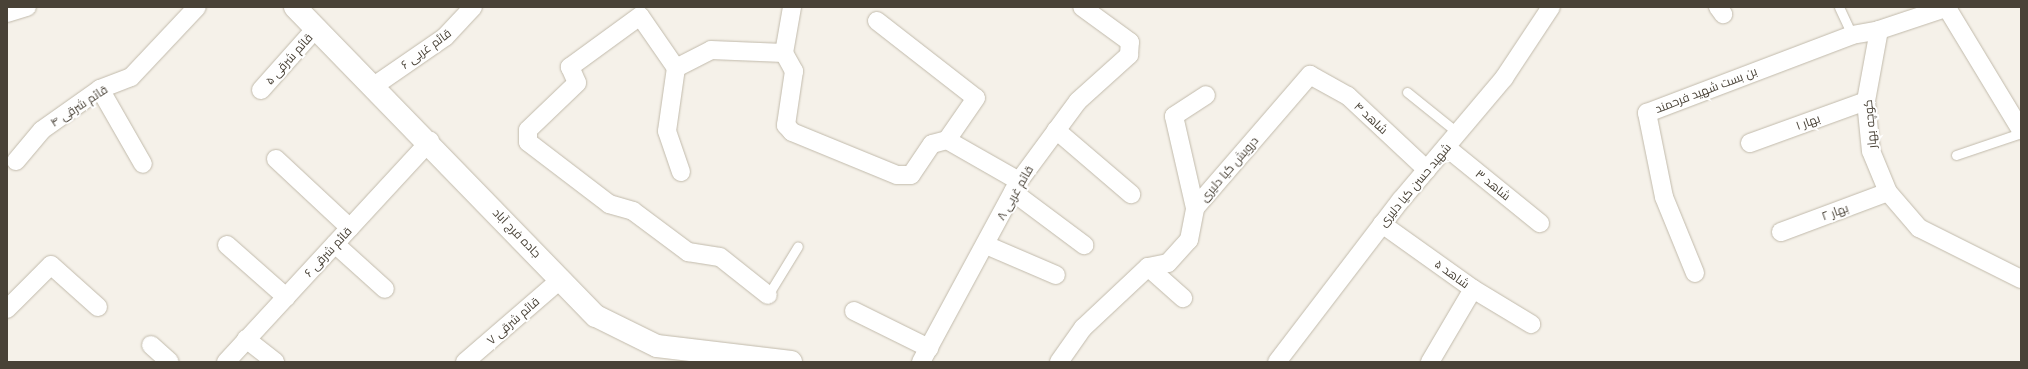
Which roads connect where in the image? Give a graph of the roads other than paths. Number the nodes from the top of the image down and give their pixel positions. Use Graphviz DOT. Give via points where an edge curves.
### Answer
graph roads {
  1 [pos="27,7"];
  2 [pos="197,7"];
  3 [pos="295,7"];
  4 [pos="473,7"];
  5 [pos="792,7"];
  6 [pos="1082,7"];
  7 [pos="1551,7"];
  8 [pos="1839,7"];
  9 [pos="1947,7"];
  10 [pos="637,11"];
  11 [pos="7,13"];
  12 [pos="877,21"];
  13 [pos="316,28"];
  14 [pos="1879,30"];
  15 [pos="1852,35"];
  16 [pos="784,53"];
  17 [pos="676,68"];
  18 [pos="1310,75"];
  19 [pos="374,86"];
  20 [pos="100,89"];
  21 [pos="261,90"];
  22 [pos="1407,92"];
  23 [pos="1206,95"];
  24 [pos="1866,101"];
  25 [pos="1056,130"];
  26 [pos="1458,132"];
  27 [pos="2021,132"];
  28 [pos="947,140"];
  29 [pos="430,141"];
  30 [pos="1750,143"];
  31 [pos="1446,147"];
  32 [pos="1956,155"];
  33 [pos="276,159"];
  34 [pos="16,161"];
  35 [pos="143,164"];
  36 [pos="1427,170"];
  37 [pos="681,172"];
  38 [pos="1016,187"];
  39 [pos="1888,192"];
  40 [pos="1130,194"];
  41 [pos="1195,208"];
  42 [pos="1382,224"];
  43 [pos="1540,224"];
  44 [pos="350,228"];
  45 [pos="1781,232"];
  46 [pos="335,244"];
  47 [pos="227,245"];
  48 [pos="986,245"];
  49 [pos="1084,245"];
  50 [pos="798,246"];
  51 [pos="1148,267"];
  52 [pos="1695,274"];
  53 [pos="1056,275"];
  54 [pos="561,279"];
  55 [pos="2021,279"];
  56 [pos="1473,289"];
  57 [pos="385,290"];
  58 [pos="768,295"];
  59 [pos="286,297"];
  60 [pos="1183,298"];
  61 [pos="98,307"];
  62 [pos="7,309"];
  63 [pos="854,312"];
  64 [pos="1531,324"];
  65 [pos="246,339"];
  66 [pos="151,345"];
  67 [pos="925,355"];
  68 [pos="740,359"];
  69 [pos="170,362"];
  70 [pos="226,362"];
  71 [pos="275,362"];
  72 [pos="465,362"];
  73 [pos="791,362"];
  74 [pos="1059,362"];
  75 [pos="1277,362"];
  76 [pos="1430,362"];
  1 -- 11 [label="street"];
  2 -- 20 [label="street, قائم شرقی ۴" via="131,77"];
  3 -- 13 [label="street, جاده فرج آباد"];
  4 -- 19 [label="street, قائم غربی ۶" via="445,37"];
  5 -- 16 [label="street"];
  6 -- 25 [label="street, قائم غربی ۸" via="1130,42 1129,55 1078,101"];
  7 -- 26 [label="street, شهید حسن کیا دلیری" via="1504,78"];
  8 -- 15 [label="lane"];
  9 -- 14 [label="street, بن بست شهید فرحمند"];
  9 -- 27 [label="street"];
  10 -- 17 [label="street"];
  10 -- 58 [label="street" via="570,67 577,83 528,130 528,142 609,204 633,211 688,252 720,257"];
  12 -- 28 [label="street" via="976,98"];
  13 -- 19 [label="street, جاده فرج آباد"];
  13 -- 21 [label="street, قائم شرقی ۵"];
  14 -- 15 [label="street, بن بست شهید فرحمند"];
  14 -- 24 [label="street, کوچه بهار"];
  15 -- 52 [label="street, بن بست شهید فرحمند" via="1647,113 1664,197"];
  16 -- 17 [label="street" via="711,50"];
  16 -- 28 [label="street" via="794,70 786,125 792,132 897,176 911,175 932,144"];
  17 -- 37 [label="street" via="667,131"];
  18 -- 36 [label="street, شاهد ۴" via="1348,96"];
  18 -- 41 [label="street, درویش کیا دلیری"];
  19 -- 29 [label="street, جاده فرج آباد"];
  20 -- 34 [label="street, قائم شرقی ۴" via="42,130"];
  20 -- 35 [label="street"];
  22 -- 26 [label="lane"];
  23 -- 41 [label="street" via="1174,116"];
  24 -- 30 [label="street, بهار ۱"];
  24 -- 39 [label="street, کوچه بهار" via="1871,151"];
  25 -- 38 [label="street, قائم غربی ۸"];
  25 -- 40 [label="street"];
  26 -- 31 [label="street, شهید حسن کیا دلیری"];
  27 -- 32 [label="lane"];
  28 -- 38 [label="street"];
  29 -- 44 [label="street, قائم شرقی ۶"];
  29 -- 54 [label="street, جاده فرج آباد"];
  31 -- 36 [label="street, شهید حسن کیا دلیری"];
  31 -- 43 [label="street, شاهد ۳"];
  33 -- 44 [label="street"];
  36 -- 42 [label="street, شهید حسن کیا دلیری"];
  38 -- 48 [label="street, قائم غربی ۸"];
  38 -- 49 [label="street"];
  39 -- 45 [label="street, بهار ۲"];
  39 -- 55 [label="street, کوچه بهار" via="1919,228"];
  41 -- 51 [label="street, درویش کیا دلیری" via="1189,240 1168,263"];
  42 -- 56 [label="street, شاهد ۵"];
  42 -- 75 [label="street, شهید حسن کیا دلیری"];
  44 -- 46 [label="street, قائم شرقی ۶"];
  46 -- 57 [label="street"];
  46 -- 59 [label="street, قائم شرقی ۶"];
  47 -- 59 [label="street"];
  48 -- 53 [label="street"];
  48 -- 67 [label="street, قائم غربی ۸"];
  50 -- 58 [label="lane"];
  51 -- 60 [label="street"];
  51 -- 74 [label="street" via="1083,328"];
  54 -- 68 [label="street, جاده فرج آباد" via="596,316 657,346"];
  54 -- 72 [label="street, قائم شرقی ۷"];
  56 -- 64 [label="street"];
  56 -- 76 [label="street, شاهد ۵"];
  59 -- 65 [label="street, قائم شرقی ۶"];
  61 -- 62 [label="street" via="51,265"];
  63 -- 67 [label="street"];
  65 -- 70 [label="street, قائم شرقی ۶"];
  65 -- 71 [label="street"];
  66 -- 69 [label="street"];
  68 -- 73 [label="street, جاده فرج آباد"];
}
